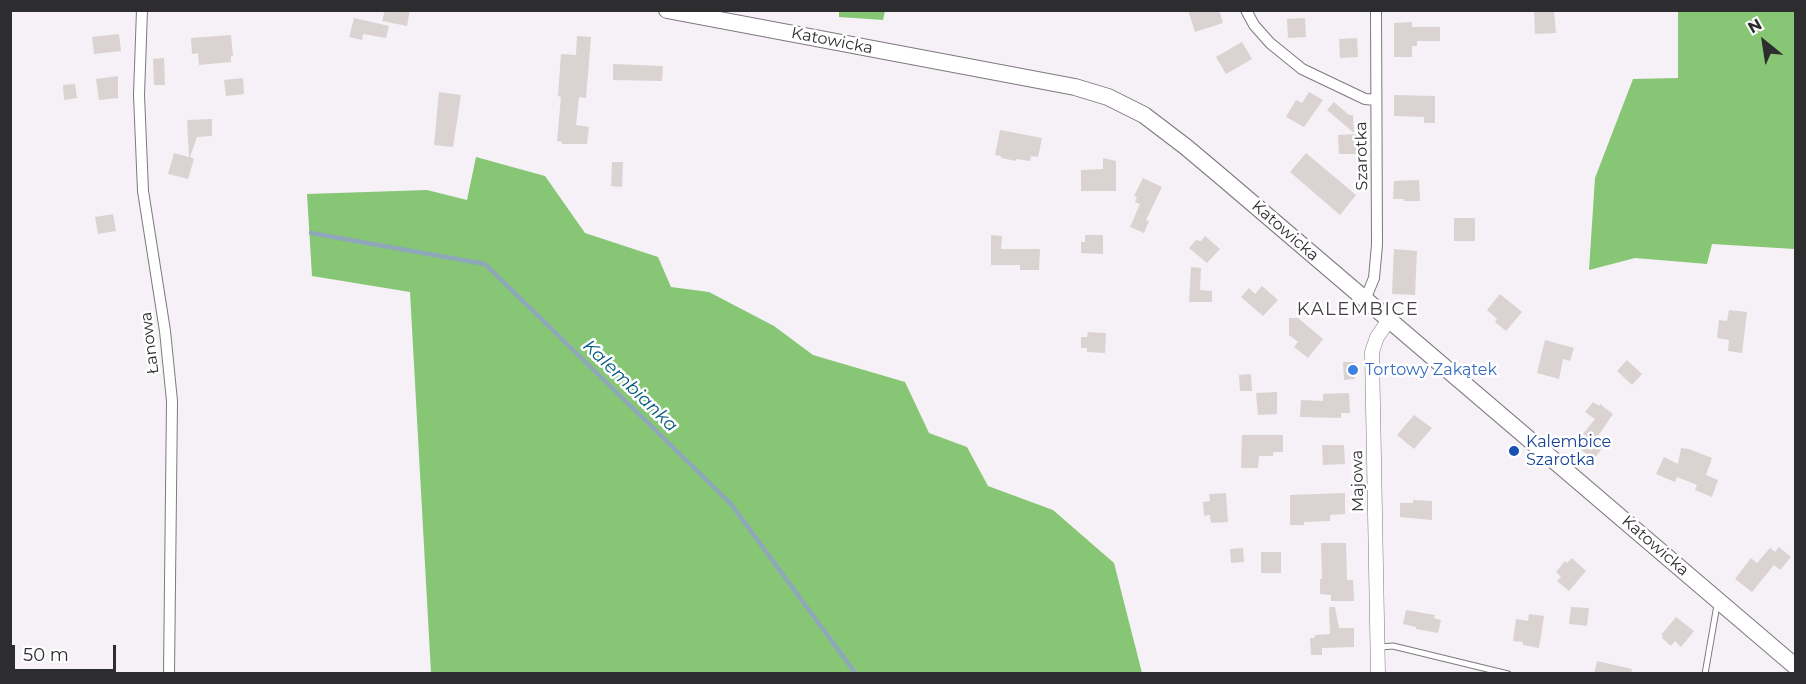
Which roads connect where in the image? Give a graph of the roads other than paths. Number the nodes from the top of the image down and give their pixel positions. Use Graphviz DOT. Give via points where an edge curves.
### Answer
graph roads {
  1 [pos="142,10"];
  2 [pos="667,10"];
  3 [pos="1246,10"];
  4 [pos="1376,10"];
  5 [pos="1376,100"];
  6 [pos="1365,300"];
  7 [pos="1389,320"];
  8 [pos="1717,600"];
  9 [pos="1378,647"];
  10 [pos="1796,667"];
  11 [pos="169,674"];
  12 [pos="1378,674"];
  13 [pos="1509,674"];
  14 [pos="1705,674"];
  1 -- 11 [label="street, Łanowa" via="139,95 143,191 172,401"];
  2 -- 6 [label="main road, Katowicka" via="1060,84 1108,97 1156,123"];
  3 -- 5 [label="street" via="1270,43 1302,69 1365,99"];
  4 -- 5 [label="street, Szarotka"];
  5 -- 6 [label="street, Szarotka" via="1377,245 1374,278"];
  6 -- 7 [label="main road, Katowicka"];
  7 -- 8 [label="main road, Katowicka"];
  7 -- 9 [label="street, Majowa" via="1372,352"];
  8 -- 10 [label="main road, Katowicka"];
  8 -- 14 [label="lane"];
  9 -- 12 [label="street, Majowa"];
  9 -- 13 [label="lane" via="1393,646"];
}
